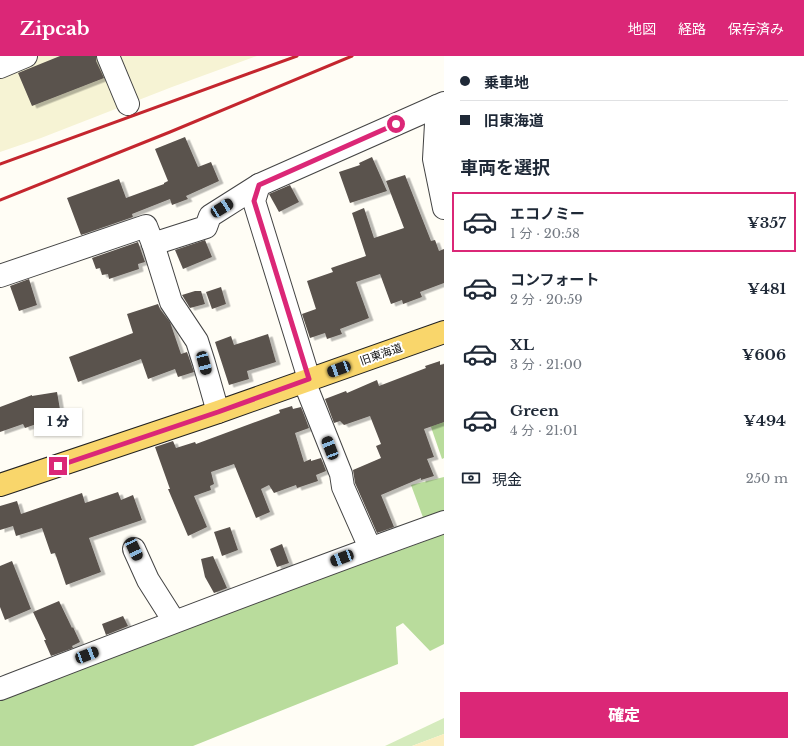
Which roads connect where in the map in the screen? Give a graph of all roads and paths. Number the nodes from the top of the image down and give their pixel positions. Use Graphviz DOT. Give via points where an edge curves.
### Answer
graph roads {
  1 [pos="26,56"];
  2 [pos="108,56"];
  3 [pos="0,67"];
  4 [pos="128,104"];
  5 [pos="440,104"];
  6 [pos="259,185"];
  7 [pos="444,208"];
  8 [pos="153,244"];
  9 [pos="0,276"];
  10 [pos="444,332"];
  11 [pos="307,380"];
  12 [pos="218,412"];
  13 [pos="0,485"];
  14 [pos="444,522"];
  15 [pos="370,548"];
  16 [pos="134,549"];
  17 [pos="174,621"];
  18 [pos="0,689"];
  1 -- 3 [label="street"];
  2 -- 4 [label="street"];
  5 -- 6 [label="street"];
  5 -- 7 [label="street" via="434,159"];
  6 -- 8 [label="street" via="210,216 206,227"];
  6 -- 11 [label="street" via="254,201"];
  8 -- 9 [label="street" via="146,226"];
  8 -- 12 [label="street" via="171,302 197,341"];
  10 -- 11 [label="main road, 旧東海道"];
  11 -- 12 [label="main road, 旧東海道"];
  11 -- 15 [label="street" via="341,474 343,487"];
  12 -- 13 [label="main road, 旧東海道"];
  14 -- 15 [label="street"];
  15 -- 17 [label="street"];
  16 -- 17 [label="street" via="148,580"];
  17 -- 18 [label="street"];
}
